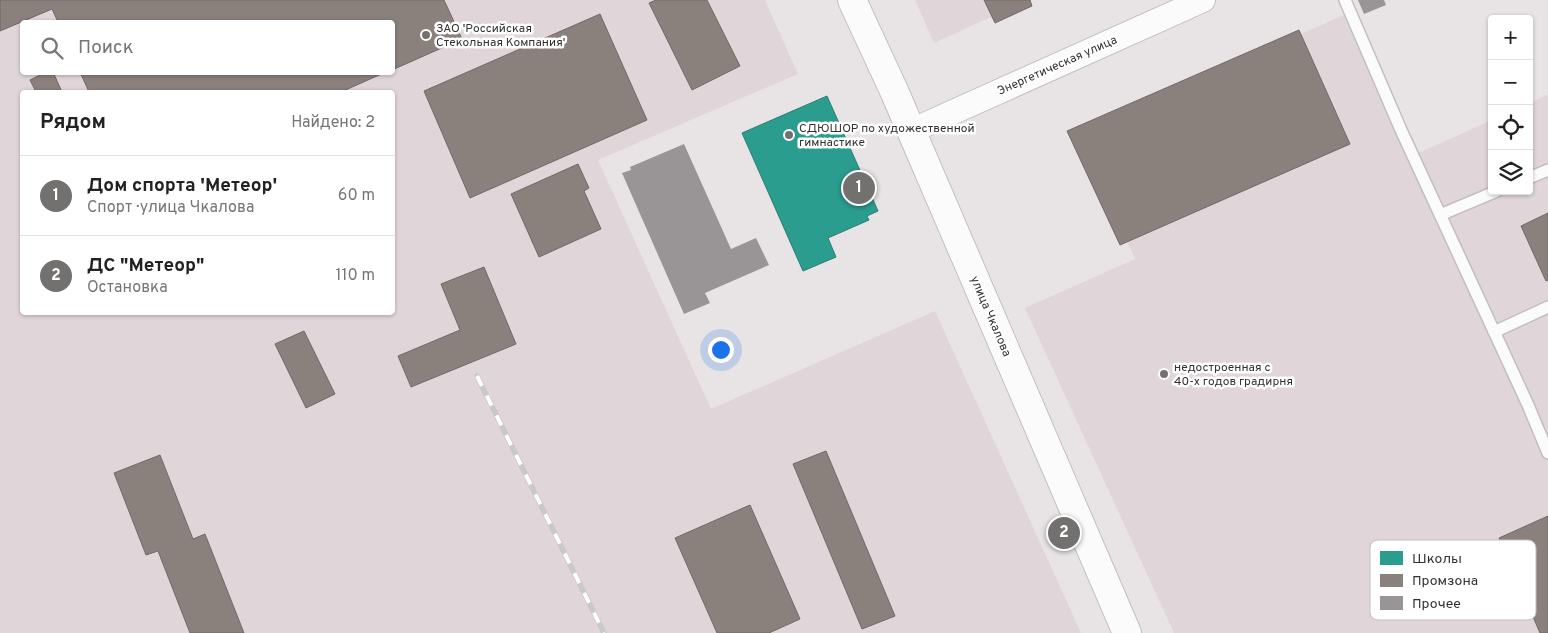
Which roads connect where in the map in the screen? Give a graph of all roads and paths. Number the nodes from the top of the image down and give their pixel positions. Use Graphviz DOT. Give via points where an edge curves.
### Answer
graph roads {
  1 [pos="852,0"];
  2 [pos="1203,0"];
  3 [pos="1345,0"];
  4 [pos="911,131"];
  5 [pos="1548,170"];
  6 [pos="1533,176"];
  7 [pos="1488,195"];
  8 [pos="1440,215"];
  9 [pos="1548,307"];
  10 [pos="1494,332"];
  11 [pos="1548,453"];
  12 [pos="1127,633"];
  1 -- 4 [label="street, улица Чкалова"];
  2 -- 4 [label="street, Энергетическая улица"];
  3 -- 8 [label="lane"];
  4 -- 12 [label="street, улица Чкалова"];
  5 -- 6 [label="lane"];
  7 -- 8 [label="lane"];
  8 -- 10 [label="lane"];
  9 -- 10 [label="lane"];
  10 -- 11 [label="lane"];
}
